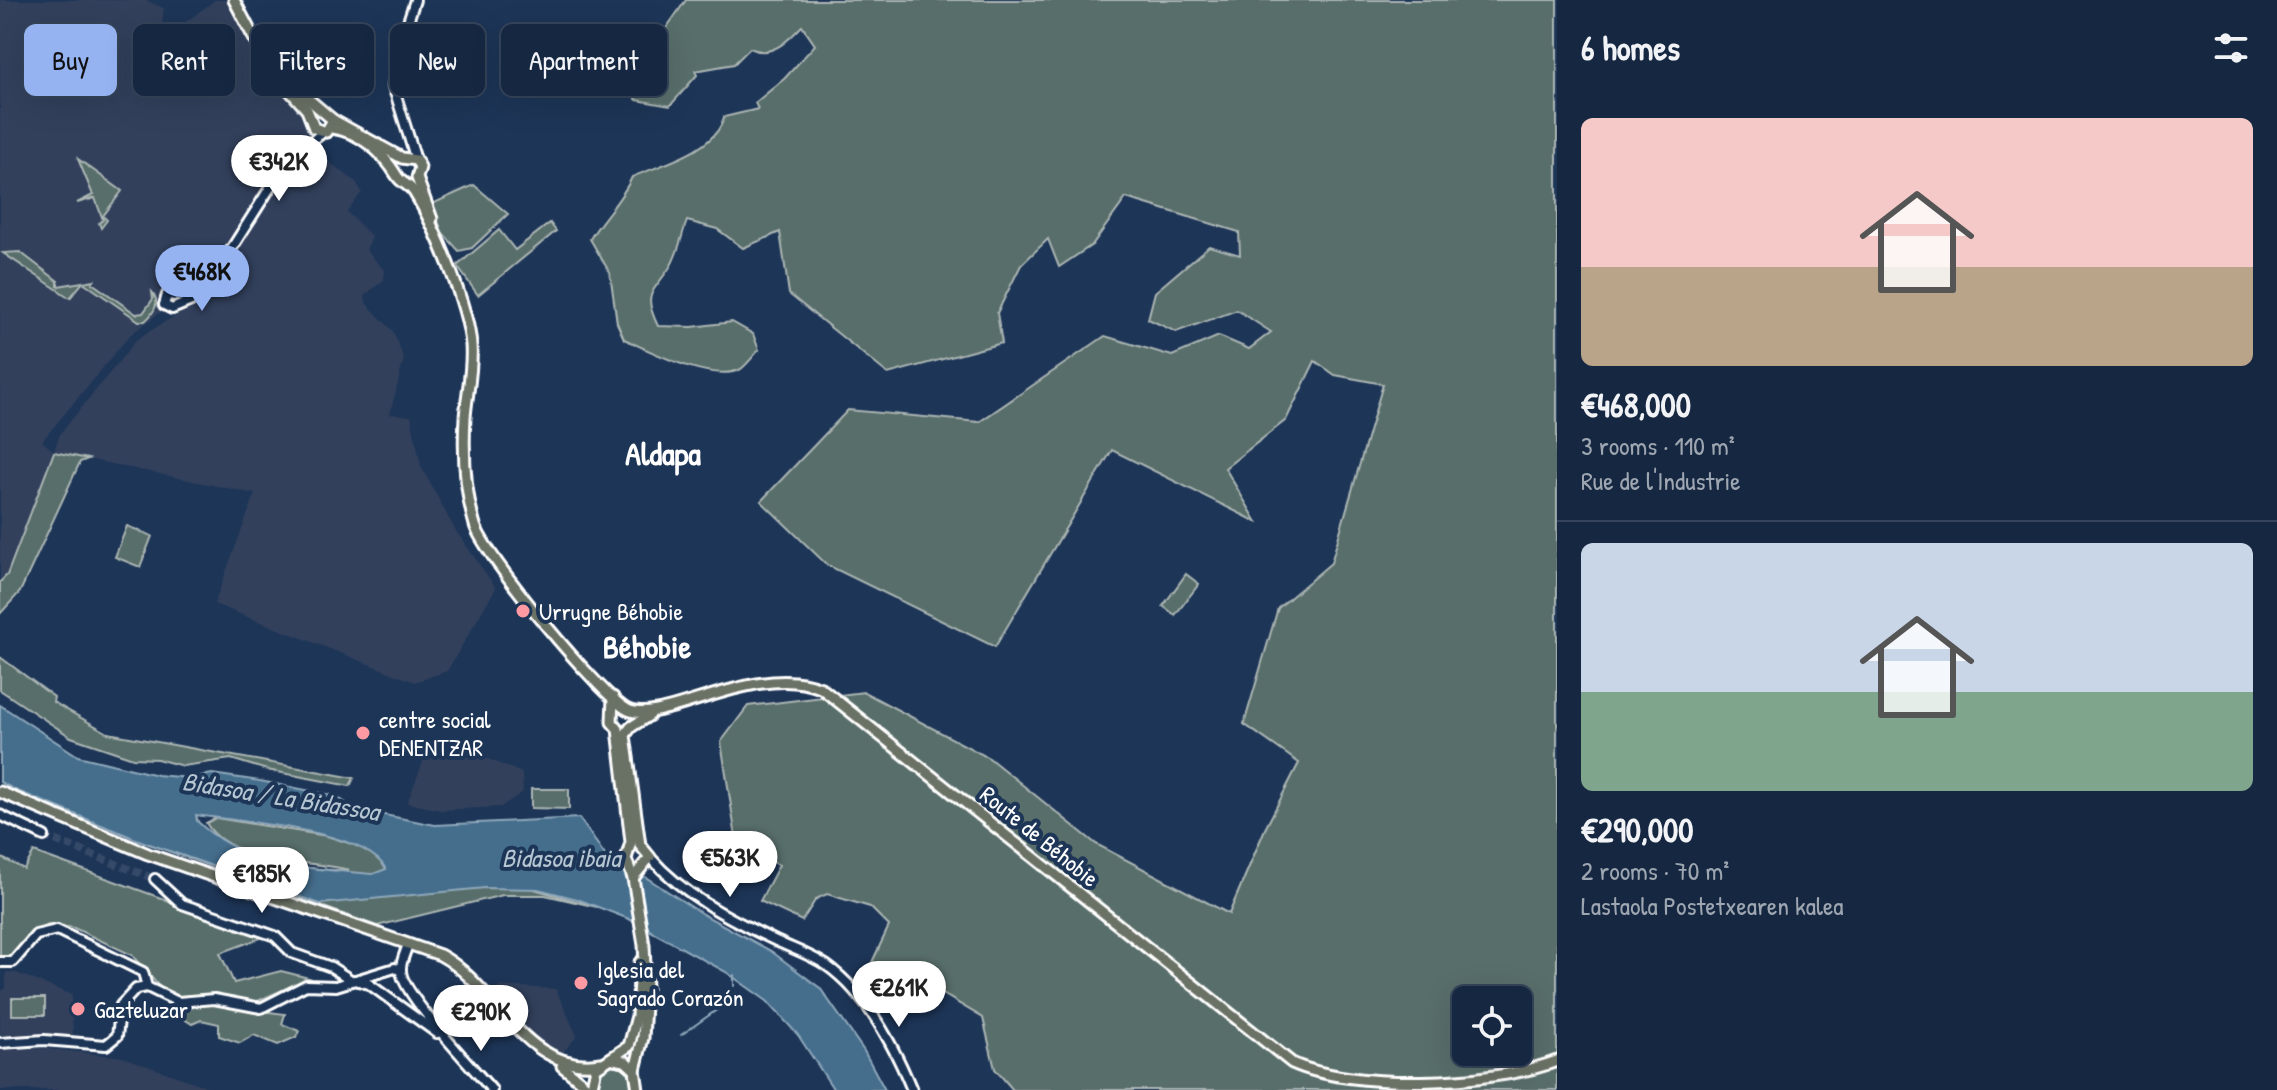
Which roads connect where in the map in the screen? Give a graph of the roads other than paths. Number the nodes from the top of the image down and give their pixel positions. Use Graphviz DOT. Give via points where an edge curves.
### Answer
graph roads {
  1 [pos="234,0"];
  2 [pos="241,0"];
  3 [pos="415,0"];
  4 [pos="321,111"];
  5 [pos="312,123"];
  6 [pos="333,124"];
  7 [pos="322,133"];
  8 [pos="304,146"];
  9 [pos="408,158"];
  10 [pos="395,169"];
  11 [pos="417,178"];
  12 [pos="405,182"];
  13 [pos="435,236"];
  14 [pos="177,301"];
  15 [pos="613,697"];
  16 [pos="628,710"];
  17 [pos="657,711"];
  18 [pos="613,715"];
  19 [pos="626,728"];
  20 [pos="0,792"];
  21 [pos="0,815"];
  22 [pos="44,836"];
  23 [pos="635,847"];
  24 [pos="627,862"];
  25 [pos="645,864"];
  26 [pos="633,878"];
  27 [pos="155,879"];
  28 [pos="320,915"];
  29 [pos="640,929"];
  30 [pos="407,947"];
  31 [pos="0,962"];
  32 [pos="455,966"];
  33 [pos="401,971"];
  34 [pos="351,980"];
  35 [pos="147,987"];
  36 [pos="444,1038"];
  37 [pos="0,1043"];
  38 [pos="1557,1059"];
  39 [pos="606,1061"];
  40 [pos="635,1070"];
  41 [pos="492,1090"];
  42 [pos="591,1090"];
  43 [pos="638,1090"];
  44 [pos="912,1090"];
  1 -- 5 [label="main road" via="269,67"];
  2 -- 4 [label="main road" via="284,75"];
  3 -- 9 [label="street" via="393,86 411,144"];
  4 -- 5 [label="main road"];
  4 -- 6 [label="main road" via="328,112"];
  5 -- 7 [label="main road"];
  5 -- 8 [label="street"];
  6 -- 7 [label="main road"];
  6 -- 9 [label="main road"];
  6 -- 10 [label="main road"];
  7 -- 8 [label="street"];
  8 -- 14 [label="street" via="287,161 206,287"];
  9 -- 10 [label="main road"];
  9 -- 11 [label="main road" via="420,167"];
  10 -- 12 [label="main road"];
  11 -- 12 [label="main road"];
  11 -- 13 [label="main road"];
  12 -- 13 [label="main road"];
  13 -- 15 [label="main road" via="470,333 465,433 475,526 484,546"];
  15 -- 16 [label="main road"];
  15 -- 18 [label="main road"];
  16 -- 17 [label="main road, Route de Béhobie"];
  16 -- 18 [label="main road"];
  16 -- 19 [label="main road" via="634,720"];
  17 -- 19 [label="main road, Route de Béhobie"];
  17 -- 38 [label="main road, Route de Béhobie" via="780,680 821,688 1302,1071 1340,1083 1381,1086 1469,1078"];
  18 -- 19 [label="main road"];
  19 -- 23 [label="main road"];
  20 -- 28 [label="main road" via="148,854"];
  21 -- 22 [label="street"];
  23 -- 24 [label="main road"];
  23 -- 25 [label="main road"];
  24 -- 25 [label="main road" via="635,868"];
  24 -- 26 [label="main road"];
  25 -- 26 [label="main road"];
  25 -- 44 [label="street" via="843,979 877,1024"];
  26 -- 29 [label="main road"];
  27 -- 34 [label="street" via="182,904 275,936 292,953"];
  28 -- 30 [label="main road"];
  28 -- 32 [label="main road" via="431,951"];
  29 -- 39 [label="main road" via="632,1037 625,1051"];
  29 -- 40 [label="main road" via="646,1013"];
  30 -- 32 [label="main road"];
  30 -- 33 [label="street"];
  31 -- 35 [label="street" via="13,962 36,935 57,930 143,972"];
  32 -- 39 [label="main road" via="543,1053 571,1064"];
  32 -- 42 [label="main road" via="532,1050 571,1070"];
  33 -- 34 [label="street" via="395,968"];
  33 -- 36 [label="street"];
  34 -- 35 [label="street" via="332,987 306,985 261,1008 214,999 178,1002"];
  34 -- 36 [label="street" via="369,984"];
  35 -- 37 [label="street" via="125,997 117,1036 106,1045"];
  36 -- 41 [label="street"];
  39 -- 40 [label="main road" via="625,1061"];
  39 -- 42 [label="main road" via="592,1075"];
  40 -- 43 [label="main road"];
}
